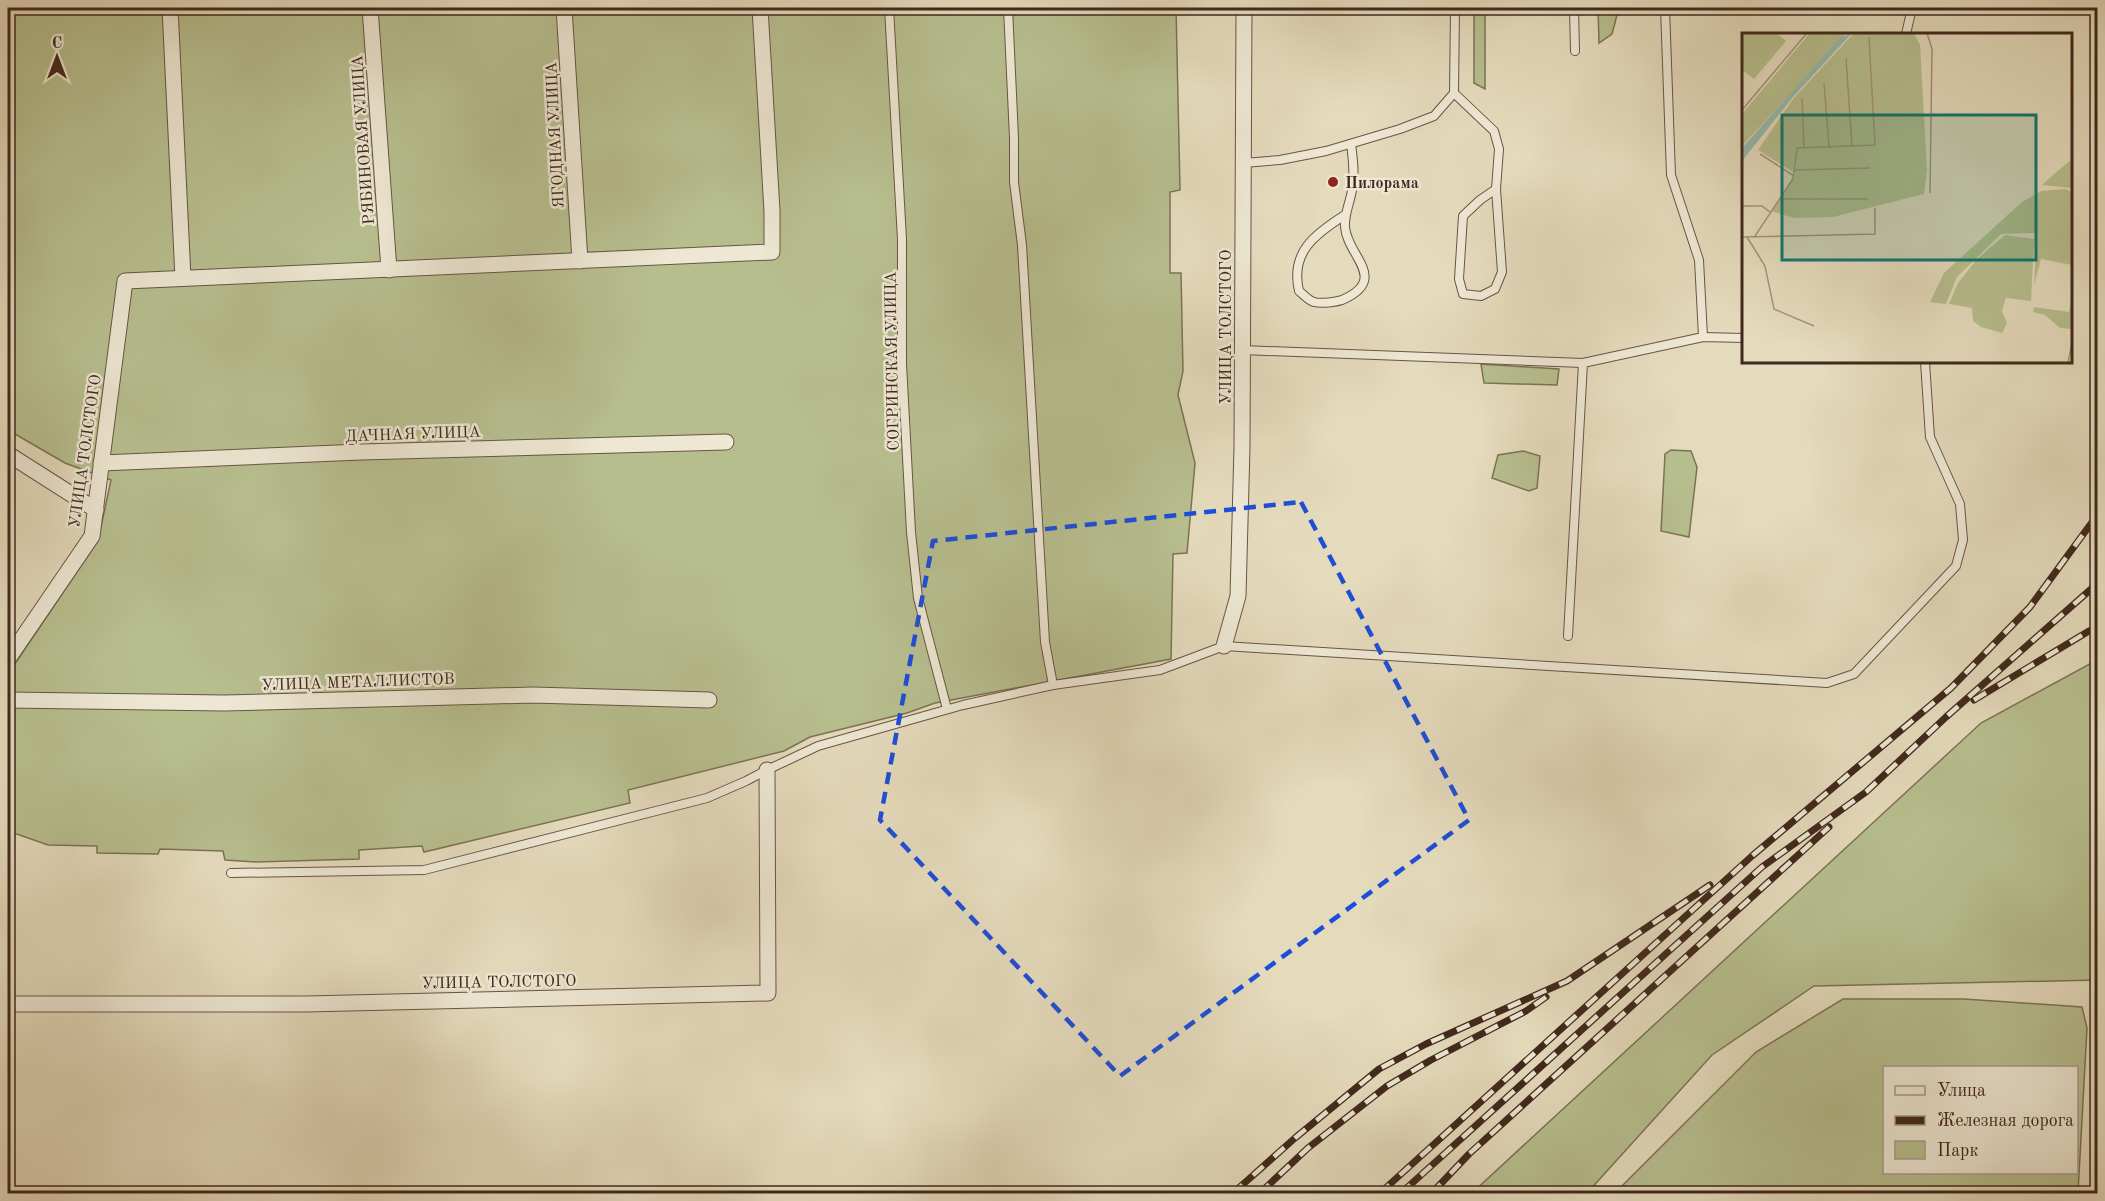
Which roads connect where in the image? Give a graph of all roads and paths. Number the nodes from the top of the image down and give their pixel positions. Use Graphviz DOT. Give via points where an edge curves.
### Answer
graph roads {
  1 [pos="170,8"];
  2 [pos="370,8"];
  3 [pos="564,8"];
  4 [pos="760,8"];
  5 [pos="889,8"];
  6 [pos="1008,8"];
  7 [pos="1244,8"];
  8 [pos="1455,8"];
  9 [pos="1574,8"];
  10 [pos="1665,8"];
  11 [pos="1912,8"];
  12 [pos="1906,33"];
  13 [pos="1575,51"];
  14 [pos="1454,93"];
  15 [pos="1351,144"];
  16 [pos="1243,163"];
  17 [pos="1496,189"];
  18 [pos="1345,215"];
  19 [pos="580,261"];
  20 [pos="389,270"];
  21 [pos="183,278"];
  22 [pos="1703,337"];
  23 [pos="1742,338"];
  24 [pos="1242,350"];
  25 [pos="1583,363"];
  26 [pos="1925,363"];
  27 [pos="726,442"];
  28 [pos="8,454"];
  29 [pos="101,463"];
  30 [pos="96,510"];
  31 [pos="1568,636"];
  32 [pos="1224,646"];
  33 [pos="8,659"];
  34 [pos="1053,685"];
  35 [pos="8,699"];
  36 [pos="709,700"];
  37 [pos="947,709"];
  38 [pos="767,770"];
  39 [pos="231,873"];
  40 [pos="8,1004"];
  1 -- 21 [label="street"];
  2 -- 20 [label="street, РЯБИНОВАЯ УЛИЦА"];
  3 -- 19 [label="street, ЯГОДНАЯ УЛИЦА"];
  4 -- 19 [label="street" via="772,252"];
  5 -- 37 [label="lane, СОГРИНСКАЯ УЛИЦА" via="902,239 902,364 911,532 918,597"];
  6 -- 34 [label="lane" via="1014,182 1022,245 1045,642"];
  7 -- 16 [label="street, УЛИЦА ТОЛСТОГО"];
  8 -- 14 [label="lane"];
  9 -- 13 [label="lane"];
  10 -- 22 [label="lane" via="1671,176 1699,260"];
  11 -- 12 [label="lane"];
  14 -- 15 [label="lane" via="1434,116"];
  14 -- 17 [label="lane" via="1494,131 1499,149"];
  15 -- 16 [label="lane" via="1326,152"];
  15 -- 18 [label="lane" via="1353,187"];
  16 -- 24 [label="street, УЛИЦА ТОЛСТОГО"];
  17 -- 17 [label="lane" via="1503,272 1495,289 1481,297 1463,294 1459,279 1463,216"];
  18 -- 18 [label="lane" via="1349,243 1365,268 1364,281 1358,290 1340,301 1314,302 1299,291 1296,278 1300,255 1318,232"];
  19 -- 20 [label="street"];
  20 -- 21 [label="street"];
  21 -- 29 [label="street, УЛИЦА ТОЛСТОГО" via="125,281"];
  22 -- 23 [label="lane"];
  22 -- 25 [label="lane"];
  24 -- 25 [label="lane"];
  24 -- 32 [label="street, УЛИЦА ТОЛСТОГО" via="1238,596"];
  25 -- 31 [label="lane"];
  26 -- 32 [label="lane" via="1930,437 1960,504 1963,540 1956,566 1854,674 1827,683"];
  27 -- 29 [label="street, ДАЧНАЯ УЛИЦА"];
  28 -- 30 [label="street"];
  29 -- 30 [label="street, УЛИЦА ТОЛСТОГО"];
  30 -- 33 [label="street, УЛИЦА ТОЛСТОГО" via="92,536"];
  32 -- 34 [label="lane" via="1160,670"];
  34 -- 37 [label="lane"];
  35 -- 36 [label="street, УЛИЦА МЕТАЛЛИСТОВ" via="224,703 533,695"];
  37 -- 38 [label="lane" via="818,746"];
  38 -- 39 [label="lane" via="707,798 424,870"];
  38 -- 40 [label="street, УЛИЦА ТОЛСТОГО" via="768,993 306,1004"];
}
